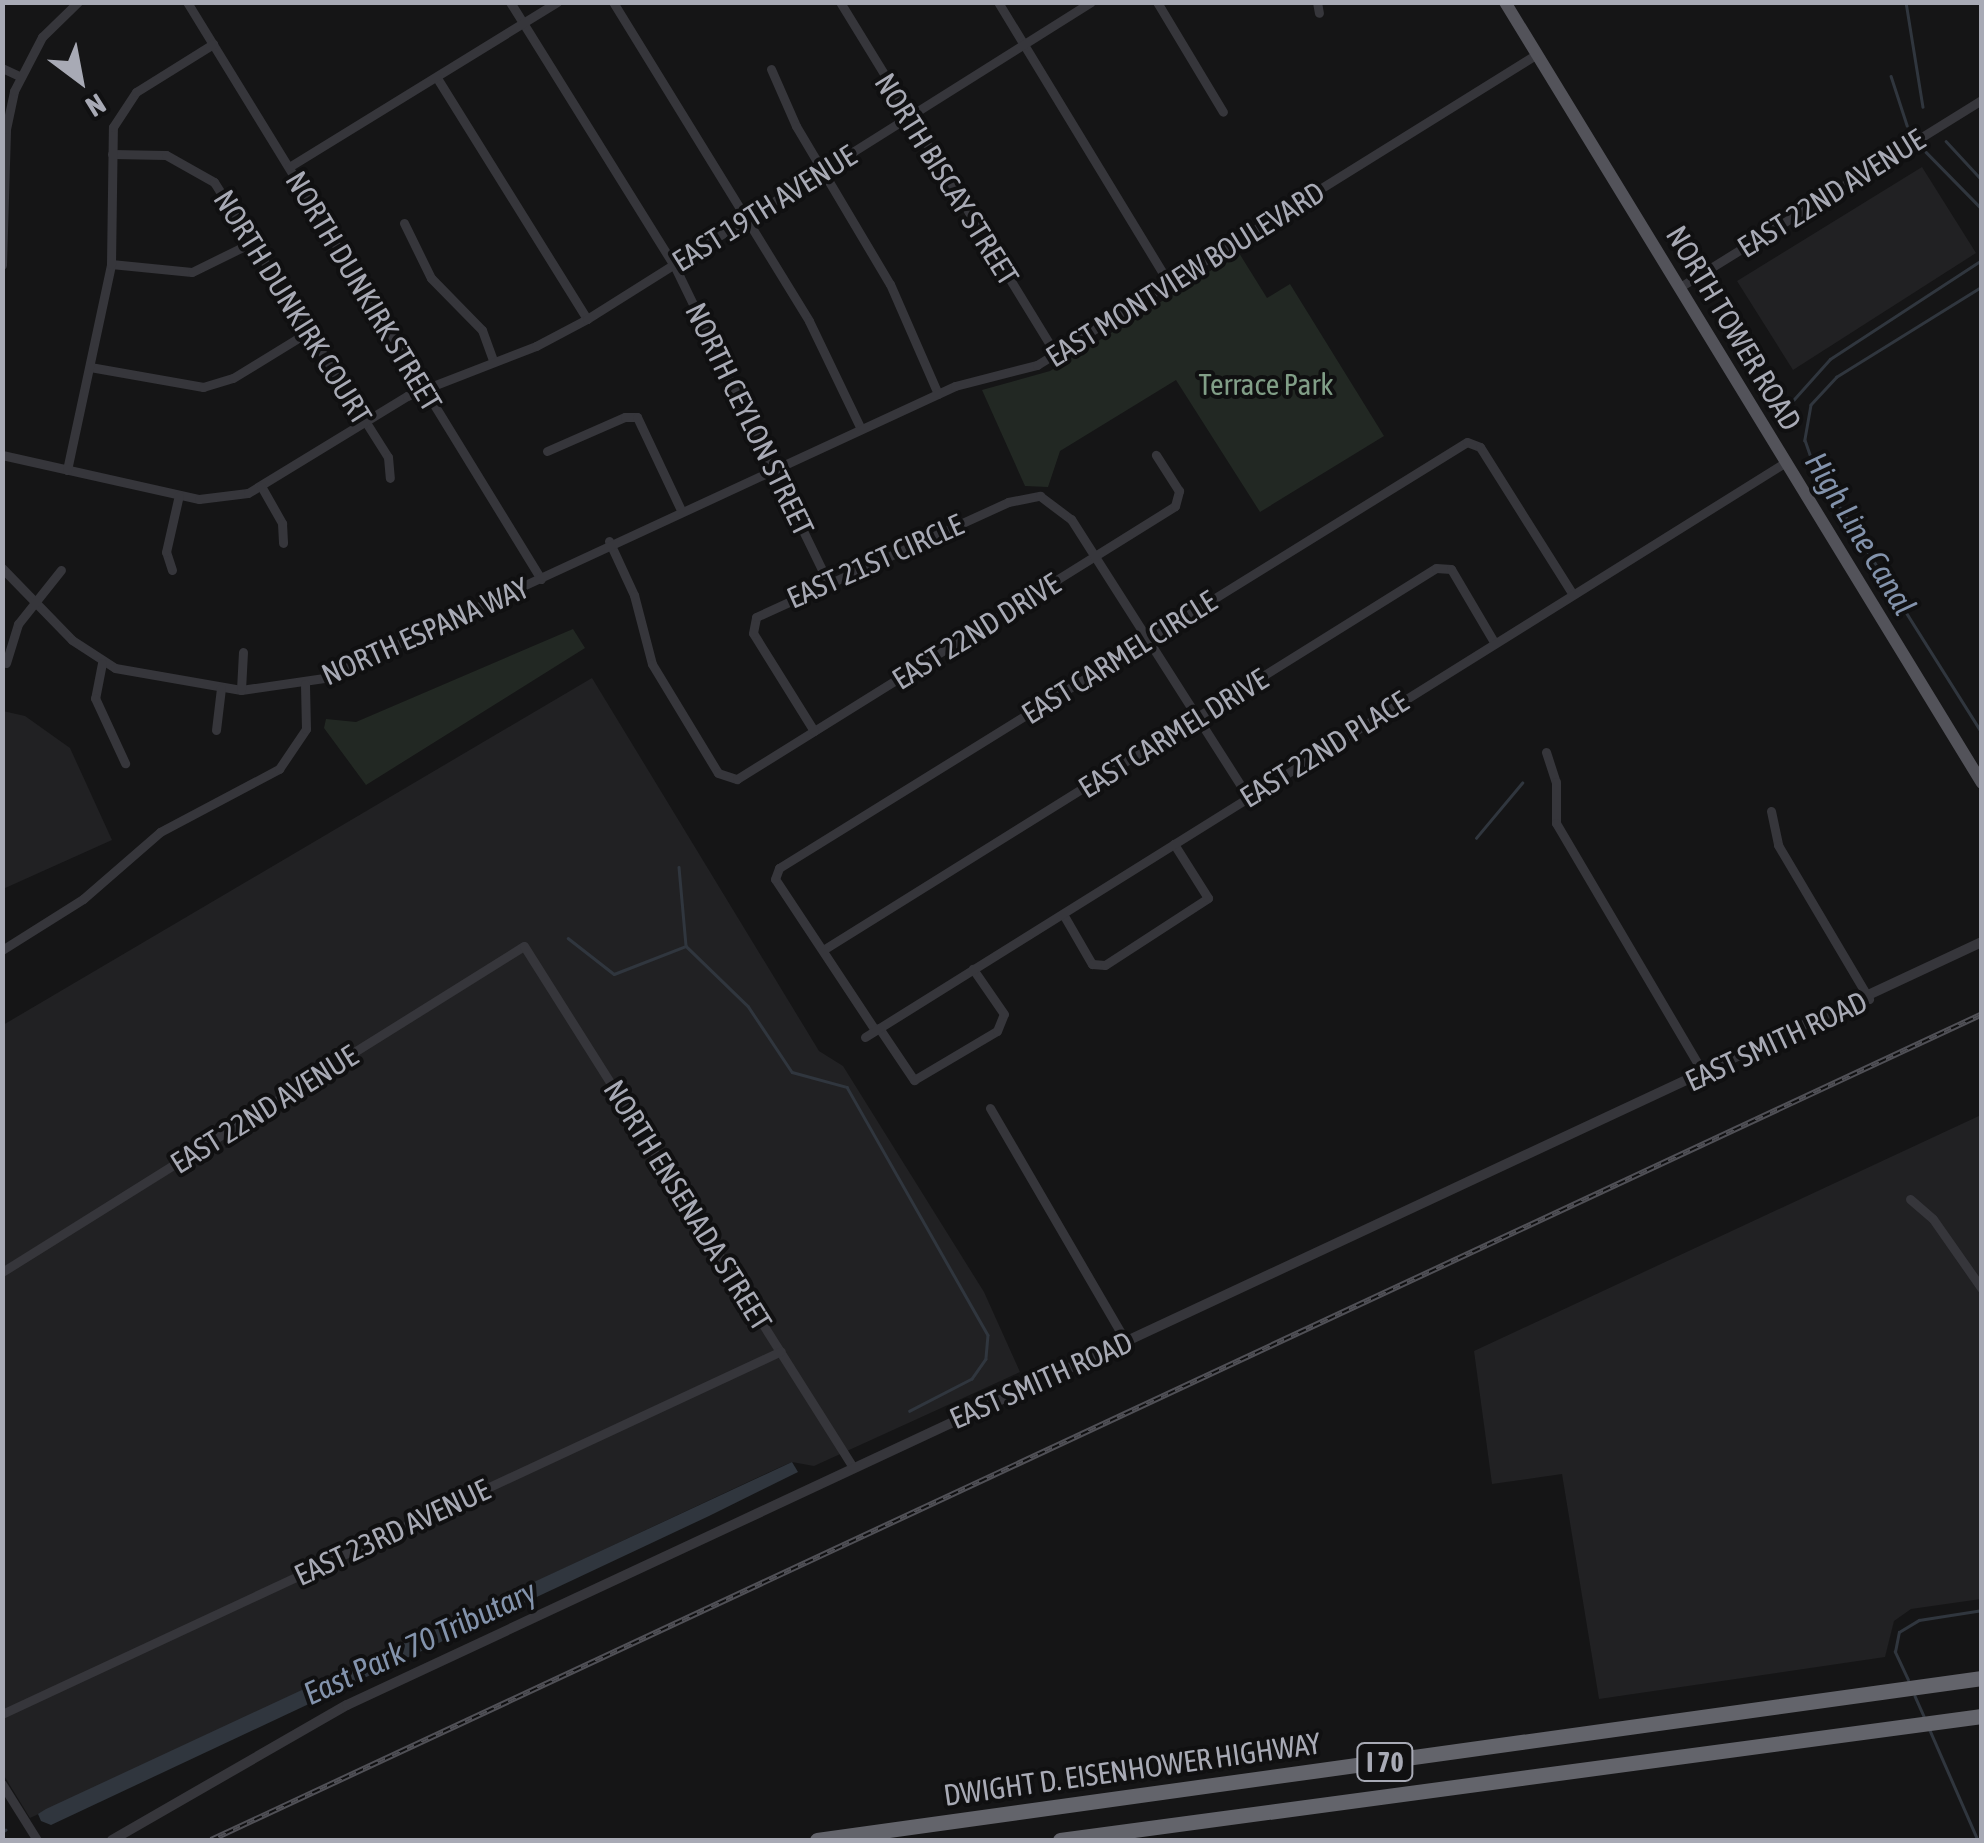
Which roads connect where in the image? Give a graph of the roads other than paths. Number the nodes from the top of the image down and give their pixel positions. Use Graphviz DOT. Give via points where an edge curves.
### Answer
graph roads {
  1 [pos="78,2"];
  2 [pos="188,2"];
  3 [pos="510,2"];
  4 [pos="557,2"];
  5 [pos="613,2"];
  6 [pos="840,2"];
  7 [pos="998,2"];
  8 [pos="1091,2"];
  9 [pos="1156,2"];
  10 [pos="1506,2"];
  11 [pos="523,24"];
  12 [pos="213,44"];
  13 [pos="1024,45"];
  14 [pos="1537,54"];
  15 [pos="2,68"];
  16 [pos="771,70"];
  17 [pos="20,76"];
  18 [pos="437,78"];
  19 [pos="1982,100"];
  20 [pos="1224,112"];
  21 [pos="908,117"];
  22 [pos="112,154"];
  23 [pos="289,167"];
  24 [pos="823,170"];
  25 [pos="749,218"];
  26 [pos="404,223"];
  27 [pos="253,242"];
  28 [pos="111,264"];
  29 [pos="2,265"];
  30 [pos="674,265"];
  31 [pos="1170,283"];
  32 [pos="1680,287"];
  33 [pos="587,319"];
  34 [pos="308,332"];
  35 [pos="1056,355"];
  36 [pos="493,361"];
  37 [pos="90,366"];
  38 [pos="424,389"];
  39 [pos="938,394"];
  40 [pos="366,422"];
  41 [pos="860,429"];
  42 [pos="546,451"];
  43 [pos="1156,455"];
  44 [pos="2,456"];
  45 [pos="1786,462"];
  46 [pos="775,468"];
  47 [pos="67,470"];
  48 [pos="390,478"];
  49 [pos="260,486"];
  50 [pos="179,495"];
  51 [pos="681,510"];
  52 [pos="610,542"];
  53 [pos="283,543"];
  54 [pos="1094,557"];
  55 [pos="2,568"];
  56 [pos="61,570"];
  57 [pos="172,570"];
  58 [pos="541,579"];
  59 [pos="828,582"];
  60 [pos="1572,593"];
  61 [pos="35,603"];
  62 [pos="1148,640"];
  63 [pos="1494,642"];
  64 [pos="244,652"];
  65 [pos="6,663"];
  66 [pos="102,663"];
  67 [pos="305,684"];
  68 [pos="221,688"];
  69 [pos="240,690"];
  70 [pos="1198,718"];
  71 [pos="216,730"];
  72 [pos="814,731"];
  73 [pos="1546,752"];
  74 [pos="125,763"];
  75 [pos="1982,783"];
  76 [pos="1248,797"];
  77 [pos="1770,811"];
  78 [pos="1174,844"];
  79 [pos="1062,914"];
  80 [pos="1982,942"];
  81 [pos="524,946"];
  82 [pos="2,950"];
  83 [pos="823,950"];
  84 [pos="974,969"];
  85 [pos="1868,998"];
  86 [pos="877,1029"];
  87 [pos="865,1038"];
  88 [pos="1704,1074"];
  89 [pos="990,1108"];
  90 [pos="1910,1199"];
  91 [pos="2,1272"];
  92 [pos="1982,1289"];
  93 [pos="1127,1342"];
  94 [pos="781,1351"];
  95 [pos="851,1464"];
  96 [pos="1982,1675"];
  97 [pos="2,1714"];
  98 [pos="1982,1719"];
  99 [pos="2,1784"];
  100 [pos="37,1840"];
  101 [pos="112,1840"];
  102 [pos="817,1840"];
  103 [pos="1060,1840"];
  1 -- 17 [label="street" via="42,37"];
  2 -- 12 [label="street, NORTH DUNKIRK STREET"];
  3 -- 11 [label="street, NORTH CEYLON STREET"];
  4 -- 11 [label="street"];
  5 -- 25 [label="street"];
  6 -- 21 [label="street, NORTH BISCAY STREET"];
  7 -- 13 [label="street"];
  8 -- 13 [label="street, EAST 19TH AVENUE"];
  9 -- 20 [label="street"];
  10 -- 14 [label="main road, NORTH TOWER ROAD"];
  11 -- 18 [label="street"];
  11 -- 30 [label="street, NORTH CEYLON STREET"];
  12 -- 22 [label="street" via="128,100 114,127"];
  12 -- 23 [label="street, NORTH DUNKIRK STREET"];
  13 -- 21 [label="street, EAST 19TH AVENUE"];
  13 -- 31 [label="street"];
  14 -- 31 [label="street, EAST MONTVIEW BOULEVARD"];
  14 -- 32 [label="main road, NORTH TOWER ROAD"];
  15 -- 17 [label="street"];
  16 -- 24 [label="street"];
  17 -- 29 [label="street" via="6,129"];
  18 -- 23 [label="street"];
  18 -- 33 [label="street"];
  19 -- 32 [label="street, EAST 22ND AVENUE"];
  21 -- 24 [label="street, EAST 19TH AVENUE"];
  21 -- 35 [label="street, NORTH BISCAY STREET"];
  22 -- 27 [label="street, NORTH DUNKIRK COURT" via="166,155 201,171"];
  22 -- 28 [label="street"];
  23 -- 38 [label="street, NORTH DUNKIRK STREET"];
  24 -- 25 [label="street, EAST 19TH AVENUE"];
  24 -- 39 [label="street" via="890,284"];
  25 -- 30 [label="street, EAST 19TH AVENUE"];
  25 -- 41 [label="street"];
  26 -- 36 [label="street" via="431,278 482,330"];
  27 -- 28 [label="street" via="192,272"];
  27 -- 34 [label="street, NORTH DUNKIRK COURT"];
  28 -- 37 [label="street"];
  30 -- 33 [label="street, EAST 19TH AVENUE"];
  30 -- 46 [label="street, NORTH CEYLON STREET"];
  31 -- 35 [label="street, EAST MONTVIEW BOULEVARD"];
  32 -- 45 [label="main road, NORTH TOWER ROAD"];
  33 -- 36 [label="street, EAST 19TH AVENUE"];
  34 -- 37 [label="street" via="233,378 202,386"];
  34 -- 40 [label="street, NORTH DUNKIRK COURT"];
  35 -- 39 [label="street, EAST MONTVIEW BOULEVARD"];
  36 -- 38 [label="street, EAST 19TH AVENUE"];
  37 -- 47 [label="street"];
  38 -- 40 [label="street, EAST 19TH AVENUE"];
  38 -- 58 [label="street, NORTH DUNKIRK STREET"];
  39 -- 41 [label="street, EAST MONTVIEW BOULEVARD"];
  40 -- 48 [label="street, NORTH DUNKIRK COURT" via="388,457"];
  40 -- 49 [label="street, EAST 19TH AVENUE"];
  41 -- 46 [label="street, EAST MONTVIEW BOULEVARD"];
  42 -- 51 [label="street" via="624,417 637,418"];
  43 -- 54 [label="street, EAST 22ND DRIVE" via="1178,502"];
  44 -- 47 [label="street, EAST 19TH AVENUE"];
  45 -- 60 [label="street, EAST 22ND PLACE"];
  45 -- 75 [label="main road, NORTH TOWER ROAD"];
  46 -- 51 [label="street, EAST MONTVIEW BOULEVARD"];
  46 -- 59 [label="street, NORTH CEYLON STREET"];
  47 -- 50 [label="street, EAST 19TH AVENUE"];
  49 -- 50 [label="street, EAST 19TH AVENUE" via="217,500"];
  49 -- 53 [label="street" via="282,523"];
  50 -- 57 [label="street" via="166,552"];
  51 -- 52 [label="street, EAST MONTVIEW BOULEVARD"];
  52 -- 58 [label="street, EAST MONTVIEW BOULEVARD"];
  52 -- 72 [label="street, EAST 22ND DRIVE" via="634,595 652,664 723,778 737,778"];
  54 -- 59 [label="street, EAST 21ST CIRCLE" via="1062,508 1033,496"];
  54 -- 62 [label="street, EAST 21ST CIRCLE"];
  54 -- 72 [label="street, EAST 22ND DRIVE"];
  55 -- 61 [label="street, NORTH ESPANA WAY"];
  56 -- 61 [label="street"];
  58 -- 67 [label="street, NORTH ESPANA WAY"];
  59 -- 72 [label="street, EAST 21ST CIRCLE" via="753,623"];
  60 -- 62 [label="street, EAST CARMEL CIRCLE" via="1480,447 1468,442"];
  60 -- 63 [label="street, EAST 22ND PLACE"];
  61 -- 65 [label="street" via="13,632"];
  61 -- 66 [label="street, NORTH ESPANA WAY"];
  62 -- 70 [label="street, EAST 21ST CIRCLE"];
  62 -- 83 [label="street, EAST CARMEL CIRCLE" via="778,868 775,879"];
  63 -- 70 [label="street, EAST CARMEL DRIVE" via="1445,566"];
  63 -- 76 [label="street, EAST 22ND PLACE"];
  64 -- 69 [label="street"];
  66 -- 68 [label="street, NORTH ESPANA WAY"];
  66 -- 74 [label="street" via="95,698"];
  67 -- 69 [label="street, NORTH ESPANA WAY"];
  67 -- 82 [label="street" via="306,729 279,769 160,832 83,899"];
  68 -- 69 [label="street, NORTH ESPANA WAY"];
  68 -- 71 [label="street"];
  70 -- 76 [label="street, EAST 21ST CIRCLE"];
  70 -- 83 [label="street, EAST CARMEL DRIVE"];
  73 -- 88 [label="street" via="1556,782 1556,823"];
  76 -- 78 [label="street, EAST 22ND PLACE"];
  77 -- 85 [label="street" via="1778,845"];
  78 -- 79 [label="street, EAST 22ND PLACE"];
  78 -- 79 [label="street" via="1208,898 1105,965 1092,964"];
  79 -- 84 [label="street, EAST 22ND PLACE"];
  80 -- 85 [label="street, EAST SMITH ROAD"];
  81 -- 91 [label="street, EAST 22ND AVENUE"];
  81 -- 94 [label="street, NORTH ENSENADA STREET"];
  83 -- 86 [label="street, EAST CARMEL CIRCLE"];
  84 -- 86 [label="street, EAST 22ND PLACE"];
  84 -- 86 [label="street, EAST CARMEL CIRCLE" via="1006,1021 968,1049 914,1080"];
  85 -- 88 [label="street, EAST SMITH ROAD"];
  86 -- 87 [label="street, EAST 22ND PLACE"];
  88 -- 93 [label="street, EAST SMITH ROAD"];
  89 -- 93 [label="street"];
  90 -- 92 [label="street" via="1934,1219"];
  93 -- 95 [label="street, EAST SMITH ROAD"];
  94 -- 95 [label="street, NORTH ENSENADA STREET"];
  94 -- 97 [label="street, EAST 23RD AVENUE"];
  95 -- 101 [label="street, EAST SMITH ROAD" via="347,1705"];
  96 -- 102 [label="highway, DWIGHT D. EISENHOWER HIGHWAY / I 70"];
  98 -- 103 [label="highway, DWIGHT D. EISENHOWER HIGHWAY / I 70"];
  99 -- 100 [label="street"];
}
